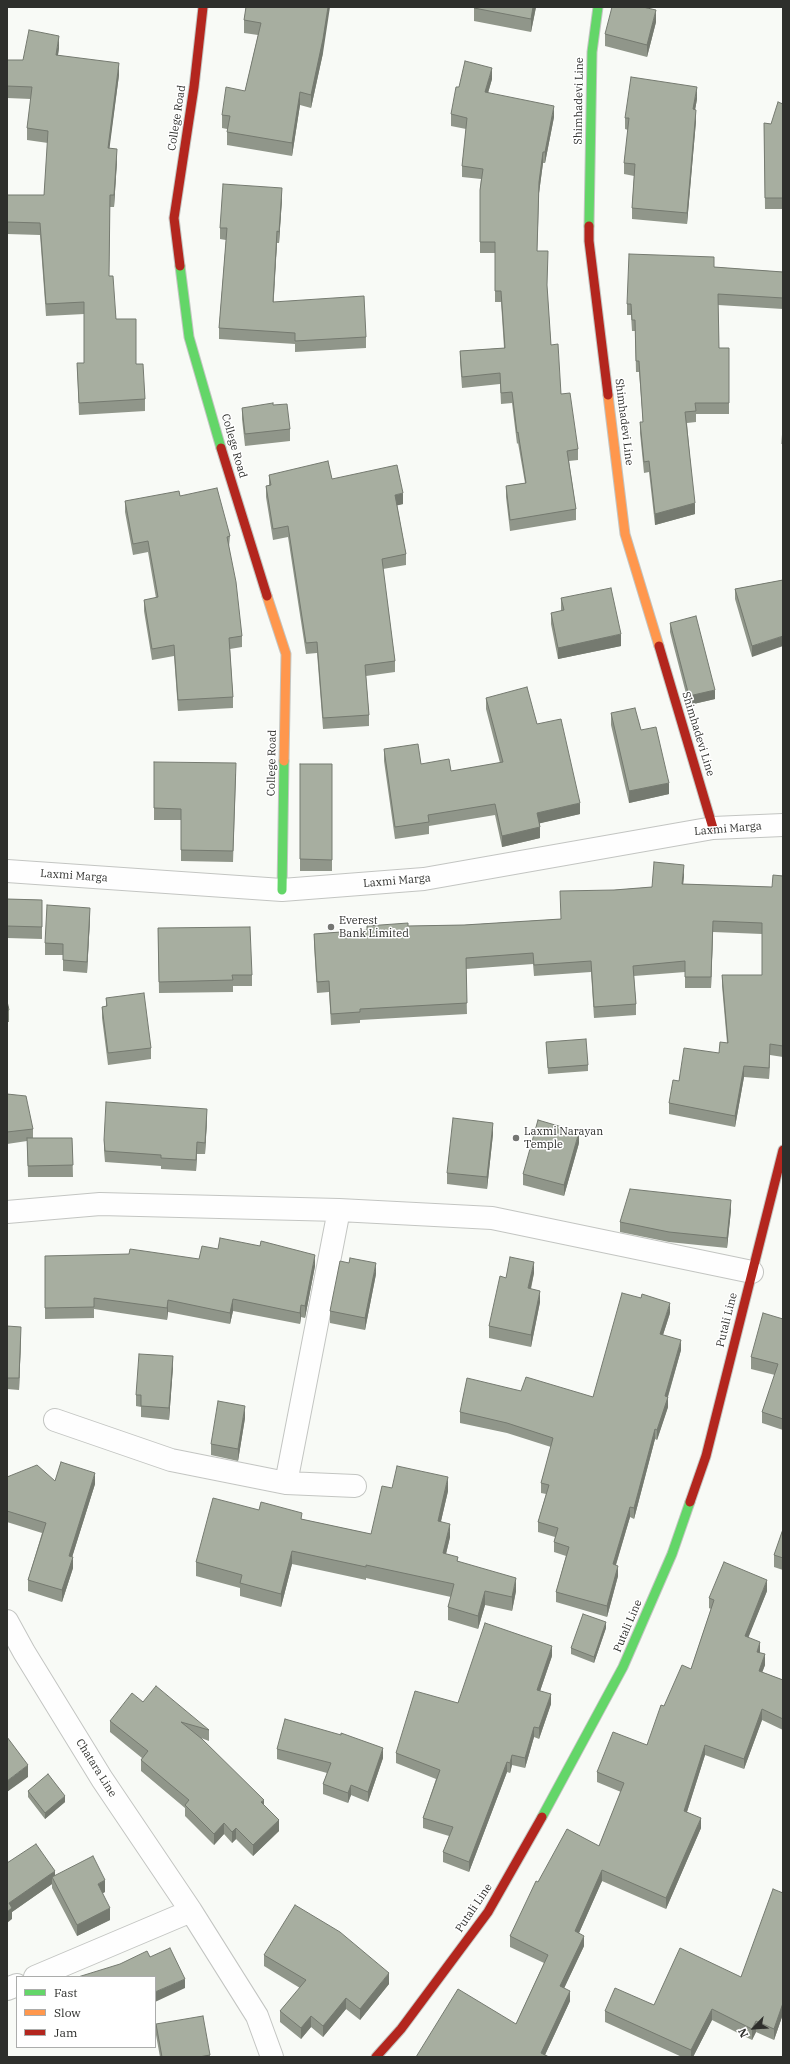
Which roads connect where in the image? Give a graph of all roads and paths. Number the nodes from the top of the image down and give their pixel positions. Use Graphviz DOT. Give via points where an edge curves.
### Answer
graph roads {
  1 [pos="203,7"];
  2 [pos="598,7"];
  3 [pos="783,825"];
  4 [pos="713,828"];
  5 [pos="7,871"];
  6 [pos="282,890"];
  7 [pos="783,1150"];
  8 [pos="339,1210"];
  9 [pos="7,1212"];
  10 [pos="752,1272"];
  11 [pos="55,1420"];
  12 [pos="286,1483"];
  13 [pos="355,1486"];
  14 [pos="7,1621"];
  15 [pos="191,1911"];
  16 [pos="37,1976"];
  17 [pos="272,2057"];
  18 [pos="376,2057"];
  1 -- 6 [label="street, College Road" via="174,218 189,337 248,540 286,654"];
  2 -- 4 [label="street, Shimhadevi Line" via="592,52 589,241 626,534"];
  3 -- 4 [label="street, Laxmi Marga"];
  4 -- 6 [label="street, Laxmi Marga" via="424,879"];
  5 -- 6 [label="street, Laxmi Marga"];
  7 -- 10 [label="street, Putali Line"];
  8 -- 9 [label="street" via="100,1204"];
  8 -- 10 [label="street" via="492,1218"];
  8 -- 12 [label="street"];
  10 -- 18 [label="street, Putali Line" via="706,1456 672,1554 623,1668 558,1790 488,1912 401,2029"];
  11 -- 12 [label="street" via="170,1460"];
  12 -- 13 [label="street"];
  14 -- 15 [label="street, Chatara Line" via="102,1779"];
  15 -- 16 [label="street"];
  15 -- 17 [label="street, Chatara Line" via="257,2016"];
}
